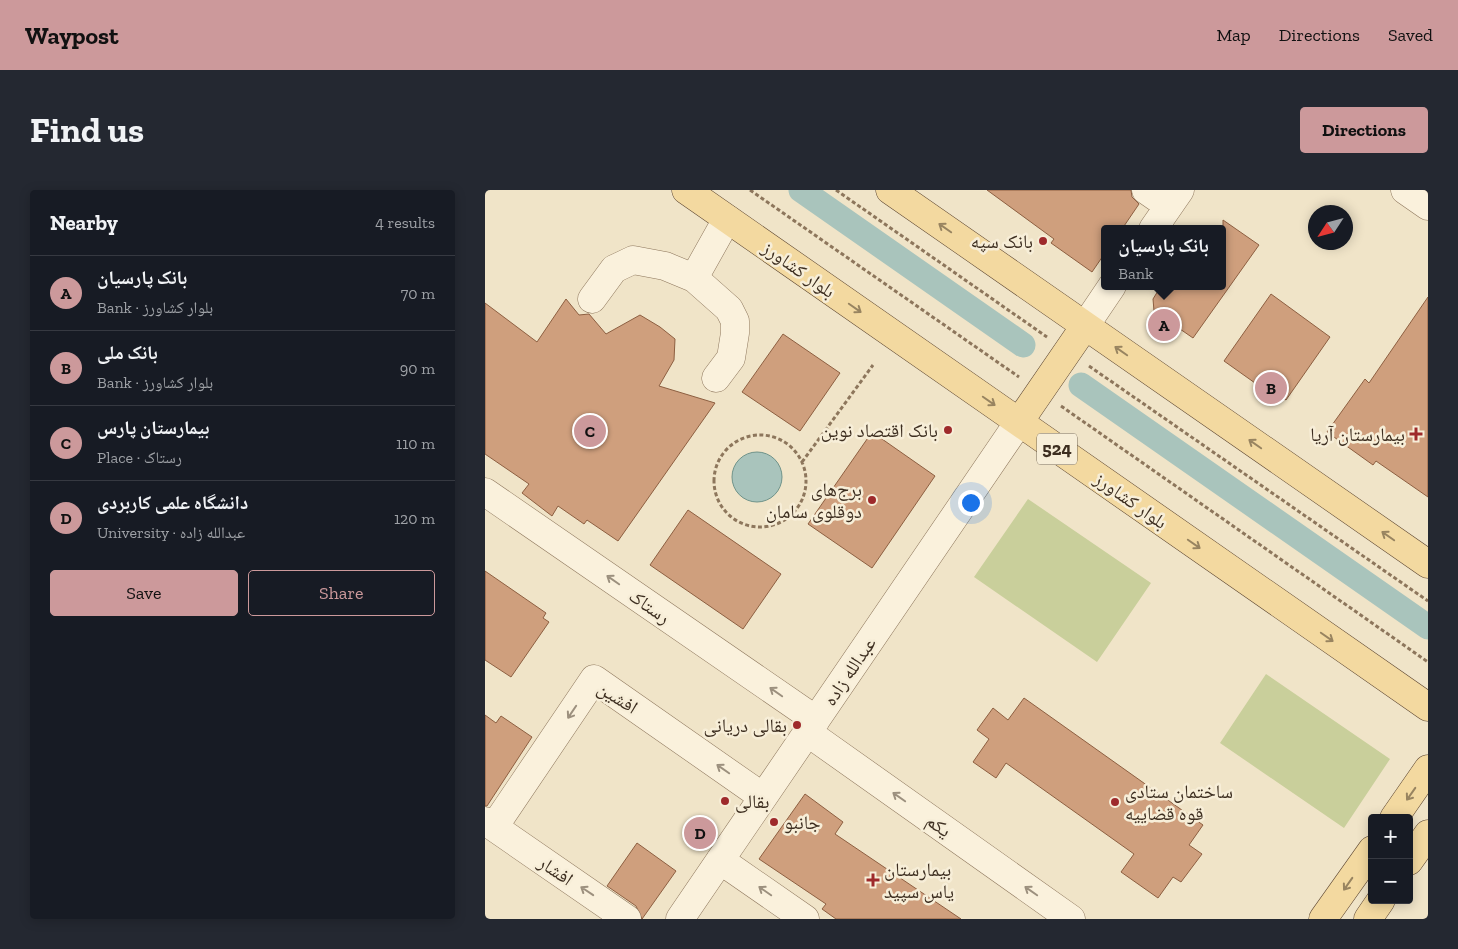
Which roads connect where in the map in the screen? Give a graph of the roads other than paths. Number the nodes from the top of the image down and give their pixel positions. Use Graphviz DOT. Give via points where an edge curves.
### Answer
graph roads {
  1 [pos="686,190"];
  2 [pos="890,190"];
  3 [pos="1146,190"];
  4 [pos="1405,190"];
  5 [pos="1175,198"];
  6 [pos="1428,206"];
  7 [pos="727,219"];
  8 [pos="1156,225"];
  9 [pos="694,278"];
  10 [pos="1110,290"];
  11 [pos="592,299"];
  12 [pos="1085,326"];
  13 [pos="716,378"];
  14 [pos="1019,422"];
  15 [pos="485,492"];
  16 [pos="1428,564"];
  17 [pos="1428,707"];
  18 [pos="812,726"];
  19 [pos="1428,770"];
  20 [pos="763,797"];
  21 [pos="1397,814"];
  22 [pos="489,824"];
  23 [pos="1428,834"];
  24 [pos="1368,859"];
  25 [pos="1410,859"];
  26 [pos="720,860"];
  27 [pos="1378,904"];
  28 [pos="627,919"];
  29 [pos="680,919"];
  30 [pos="805,919"];
  31 [pos="1071,919"];
  32 [pos="1323,919"];
  33 [pos="1368,919"];
  1 -- 7 [label="main road, بلوار کشاورز / 524"];
  12 -- 2 [label="main road, one-way"];
  3 -- 5 [label="street"];
  4 -- 6 [label="street"];
  5 -- 8 [label="street"];
  7 -- 9 [label="street"];
  7 -- 14 [label="main road, بلوار کشاورز / 524, one-way"];
  9 -- 11 [label="street" via="665,266 633,260 614,270"];
  9 -- 13 [label="street" via="729,308 735,321 731,358"];
  10 -- 12 [label="street"];
  12 -- 14 [label="main road"];
  16 -- 12 [label="main road, one-way"];
  14 -- 17 [label="main road, بلوار کشاورز / 524, one-way"];
  14 -- 18 [label="street, عبدالله زاده"];
  18 -- 15 [label="street, رستاک, one-way"];
  18 -- 20 [label="street, عبدالله زاده"];
  31 -- 18 [label="street, یکم, one-way"];
  19 -- 21 [label="main road, one-way"];
  20 -- 22 [label="street, افشین, one-way" via="594,679"];
  20 -- 26 [label="street, عبدالله زاده"];
  28 -- 22 [label="street, افشار, one-way"];
  23 -- 25 [label="main road"];
  24 -- 32 [label="main road, one-way"];
  26 -- 29 [label="street, عبدالله زاده"];
  30 -- 26 [label="street, one-way"];
  27 -- 33 [label="main road"];
}
